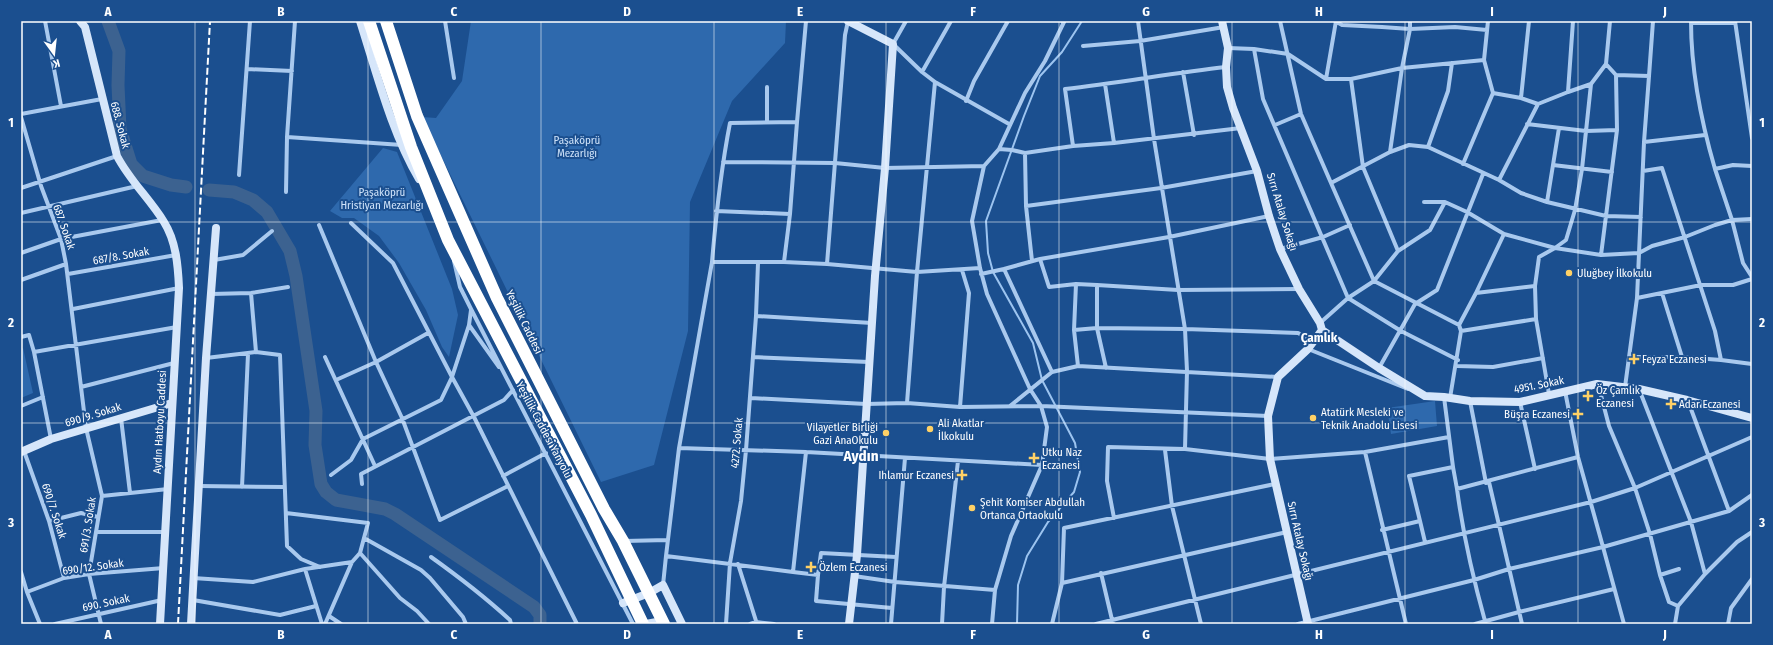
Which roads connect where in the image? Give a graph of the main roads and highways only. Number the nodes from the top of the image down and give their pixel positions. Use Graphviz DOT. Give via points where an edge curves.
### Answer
graph roads {
  1 [pos="369,21"];
  2 [pos="386,21"];
  3 [pos="663,622"];
  4 [pos="643,624"];
  1 -- 4 [label="highway" via="400,116 448,240 587,508 627,602"];
  2 -- 3 [label="highway, Yeşillik Caddesi" via="417,116 497,298"];
}
